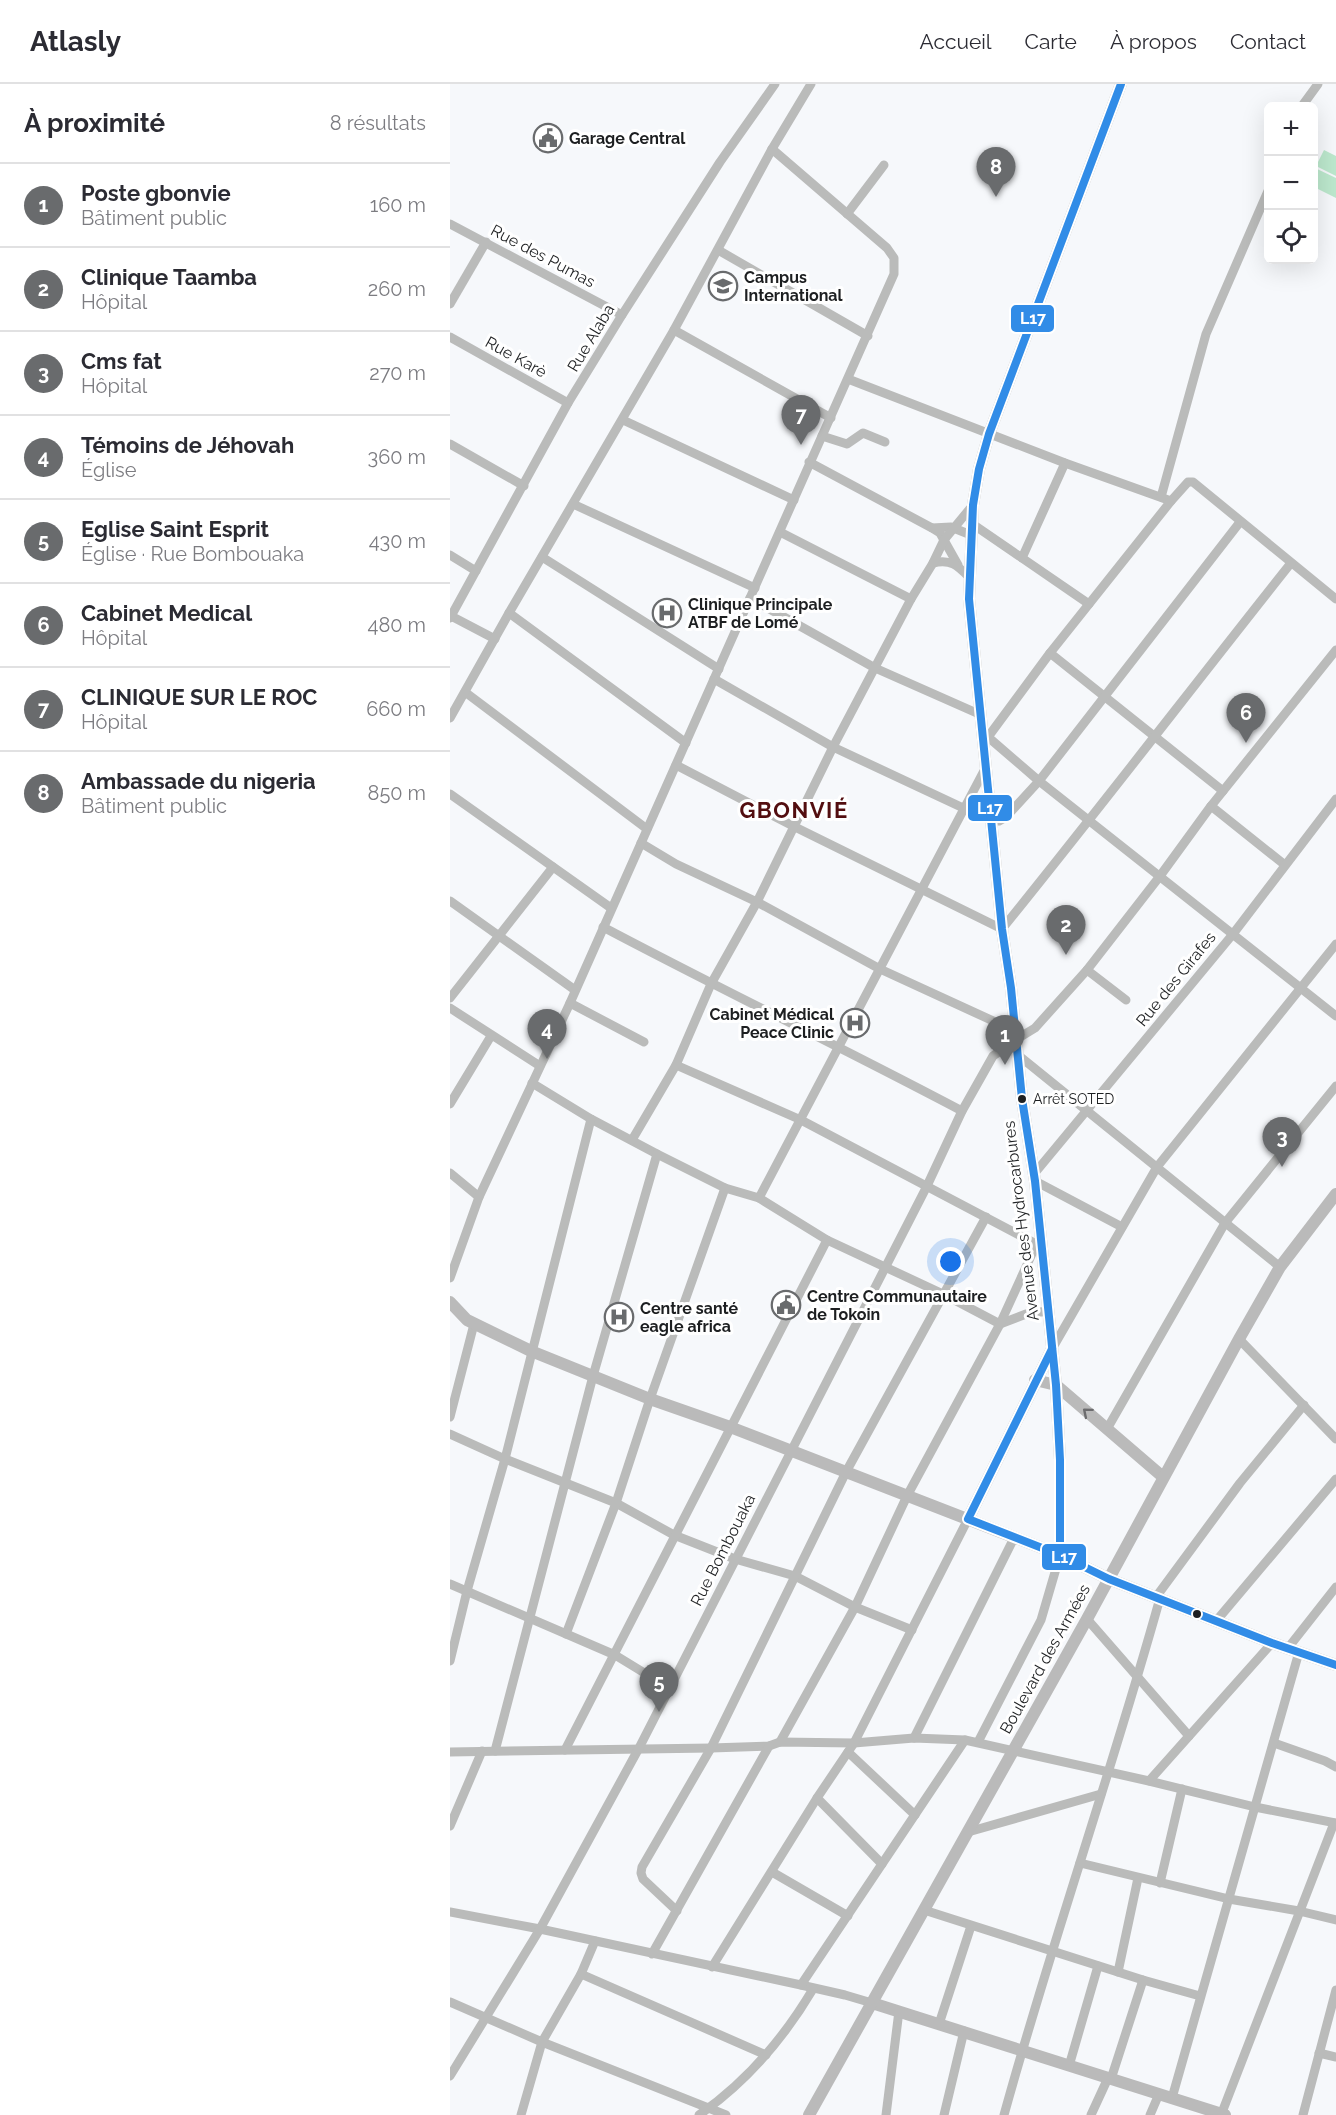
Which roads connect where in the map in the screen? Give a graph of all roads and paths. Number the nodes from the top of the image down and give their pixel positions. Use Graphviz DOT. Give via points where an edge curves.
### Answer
graph roads {
  1 [pos="776,84"];
  2 [pos="811,84"];
  3 [pos="1121,84"];
  4 [pos="1318,84"];
  5 [pos="1305,102"];
  6 [pos="772,149"];
  7 [pos="884,165"];
  8 [pos="1264,202"];
  9 [pos="847,214"];
  10 [pos="450,224"];
  11 [pos="486,242"];
  12 [pos="718,250"];
  13 [pos="450,304"];
  14 [pos="622,315"];
  15 [pos="674,330"];
  16 [pos="868,336"];
  17 [pos="450,337"];
  18 [pos="848,379"];
  19 [pos="568,403"];
  20 [pos="831,418"];
  21 [pos="623,420"];
  22 [pos="989,434"];
  23 [pos="822,436"];
  24 [pos="885,442"];
  25 [pos="450,444"];
  26 [pos="809,462"];
  27 [pos="1065,463"];
  28 [pos="524,486"];
  29 [pos="1161,497"];
  30 [pos="794,500"];
  31 [pos="1171,501"];
  32 [pos="573,504"];
  33 [pos="973,505"];
  34 [pos="1240,522"];
  35 [pos="932,528"];
  36 [pos="954,528"];
  37 [pos="971,529"];
  38 [pos="780,532"];
  39 [pos="944,540"];
  40 [pos="450,555"];
  41 [pos="542,557"];
  42 [pos="1022,558"];
  43 [pos="933,563"];
  44 [pos="1291,563"];
  45 [pos="958,565"];
  46 [pos="476,571"];
  47 [pos="969,577"];
  48 [pos="755,588"];
  49 [pos="750,598"];
  50 [pos="911,599"];
  51 [pos="1336,599"];
  52 [pos="1089,604"];
  53 [pos="509,613"];
  54 [pos="451,617"];
  55 [pos="495,639"];
  56 [pos="1336,650"];
  57 [pos="1050,653"];
  58 [pos="876,668"];
  59 [pos="719,669"];
  60 [pos="714,679"];
  61 [pos="465,692"];
  62 [pos="1103,697"];
  63 [pos="979,714"];
  64 [pos="450,718"];
  65 [pos="1153,736"];
  66 [pos="985,739"];
  67 [pos="686,743"];
  68 [pos="833,747"];
  69 [pos="676,765"];
  70 [pos="986,767"];
  71 [pos="1039,781"];
  72 [pos="1223,791"];
  73 [pos="450,794"];
  74 [pos="1336,799"];
  75 [pos="963,807"];
  76 [pos="1211,807"];
  77 [pos="1090,820"];
  78 [pos="991,821"];
  79 [pos="795,827"];
  80 [pos="647,829"];
  81 [pos="641,843"];
  82 [pos="1285,865"];
  83 [pos="553,867"];
  84 [pos="1160,876"];
  85 [pos="921,889"];
  86 [pos="450,901"];
  87 [pos="757,902"];
  88 [pos="611,908"];
  89 [pos="603,927"];
  90 [pos="1002,929"];
  91 [pos="1233,934"];
  92 [pos="499,935"];
  93 [pos="1336,944"];
  94 [pos="880,969"];
  95 [pos="1087,970"];
  96 [pos="711,984"];
  97 [pos="1302,989"];
  98 [pos="575,990"];
  99 [pos="450,998"];
  100 [pos="1126,1000"];
  101 [pos="570,1003"];
  102 [pos="450,1008"];
  103 [pos="1336,1016"];
  104 [pos="1016,1035"];
  105 [pos="491,1036"];
  106 [pos="644,1042"];
  107 [pos="839,1047"];
  108 [pos="1018,1055"];
  109 [pos="676,1065"];
  110 [pos="540,1066"];
  111 [pos="532,1083"];
  112 [pos="1336,1086"];
  113 [pos="450,1104"];
  114 [pos="962,1111"];
  115 [pos="1087,1111"];
  116 [pos="591,1119"];
  117 [pos="801,1120"];
  118 [pos="632,1140"];
  119 [pos="657,1154"];
  120 [pos="1157,1167"];
  121 [pos="450,1173"];
  122 [pos="1034,1178"];
  123 [pos="725,1188"];
  124 [pos="926,1188"];
  125 [pos="1336,1194"];
  126 [pos="479,1197"];
  127 [pos="759,1198"];
  128 [pos="986,1217"];
  129 [pos="1225,1223"];
  130 [pos="1122,1227"];
  131 [pos="826,1240"];
  132 [pos="1039,1246"];
  133 [pos="1280,1267"];
  134 [pos="884,1268"];
  135 [pos="451,1272"];
  136 [pos="943,1294"];
  137 [pos="450,1302"];
  138 [pos="1048,1311"];
  139 [pos="450,1316"];
  140 [pos="471,1322"];
  141 [pos="1000,1324"];
  142 [pos="1239,1339"];
  143 [pos="1052,1349"];
  144 [pos="531,1351"];
  145 [pos="593,1376"];
  146 [pos="1035,1380"];
  147 [pos="1056,1386"];
  148 [pos="650,1399"];
  149 [pos="1304,1405"];
  150 [pos="450,1417"];
  151 [pos="730,1427"];
  152 [pos="1107,1429"];
  153 [pos="450,1434"];
  154 [pos="1336,1439"];
  155 [pos="790,1451"];
  156 [pos="505,1459"];
  157 [pos="846,1472"];
  158 [pos="1163,1477"];
  159 [pos="1336,1479"];
  160 [pos="565,1483"];
  161 [pos="907,1496"];
  162 [pos="616,1503"];
  163 [pos="968,1519"];
  164 [pos="674,1535"];
  165 [pos="1014,1538"];
  166 [pos="1060,1555"];
  167 [pos="735,1559"];
  168 [pos="795,1576"];
  169 [pos="1109,1578"];
  170 [pos="450,1584"];
  171 [pos="1336,1587"];
  172 [pos="467,1591"];
  173 [pos="1158,1597"];
  174 [pos="855,1607"];
  175 [pos="529,1618"];
  176 [pos="1087,1619"];
  177 [pos="1217,1620"];
  178 [pos="912,1630"];
  179 [pos="566,1634"];
  180 [pos="1272,1642"];
  181 [pos="1293,1650"];
  182 [pos="615,1655"];
  183 [pos="450,1661"];
  184 [pos="1336,1665"];
  185 [pos="1138,1677"];
  186 [pos="669,1688"];
  187 [pos="1189,1736"];
  188 [pos="914,1738"];
  189 [pos="965,1740"];
  190 [pos="780,1742"];
  191 [pos="854,1743"];
  192 [pos="978,1743"];
  193 [pos="1274,1743"];
  194 [pos="769,1746"];
  195 [pos="639,1748"];
  196 [pos="711,1748"];
  197 [pos="565,1750"];
  198 [pos="1013,1750"];
  199 [pos="482,1751"];
  200 [pos="495,1751"];
  201 [pos="450,1752"];
  202 [pos="848,1752"];
  203 [pos="1336,1767"];
  204 [pos="1108,1772"];
  205 [pos="1149,1781"];
  206 [pos="1182,1789"];
  207 [pos="1101,1794"];
  208 [pos="817,1798"];
  209 [pos="1255,1807"];
  210 [pos="915,1815"];
  211 [pos="1335,1823"];
  212 [pos="450,1826"];
  213 [pos="968,1832"];
  214 [pos="1080,1863"];
  215 [pos="882,1864"];
  216 [pos="772,1872"];
  217 [pos="1138,1878"];
  218 [pos="1160,1883"];
  219 [pos="1229,1899"];
  220 [pos="924,1910"];
  221 [pos="677,1911"];
  222 [pos="1299,1911"];
  223 [pos="450,1912"];
  224 [pos="848,1916"];
  225 [pos="1336,1920"];
  226 [pos="972,1926"];
  227 [pos="540,1929"];
  228 [pos="595,1941"];
  229 [pos="1052,1951"];
  230 [pos="652,1954"];
  231 [pos="1098,1966"];
  232 [pos="712,1967"];
  233 [pos="1118,1972"];
  234 [pos="581,1974"];
  235 [pos="1143,1980"];
  236 [pos="801,1985"];
  237 [pos="813,1989"];
  238 [pos="1336,1993"];
  239 [pos="1200,1996"];
  240 [pos="450,2002"];
  241 [pos="872,2003"];
  242 [pos="899,2011"];
  243 [pos="485,2018"];
  244 [pos="939,2024"];
  245 [pos="964,2031"];
  246 [pos="542,2042"];
  247 [pos="1022,2050"];
  248 [pos="1319,2053"];
  249 [pos="766,2055"];
  250 [pos="1336,2057"];
  251 [pos="1069,2066"];
  252 [pos="450,2076"];
  253 [pos="1110,2079"];
  254 [pos="1165,2096"];
  255 [pos="709,2108"];
  256 [pos="521,2115"];
  257 [pos="699,2115"];
  258 [pos="726,2115"];
  259 [pos="810,2115"];
  260 [pos="886,2115"];
  261 [pos="944,2115"];
  262 [pos="1004,2115"];
  263 [pos="1091,2115"];
  264 [pos="1150,2115"];
  265 [pos="1222,2115"];
  266 [pos="1303,2115"];
  1 -- 14 [label="street, Rue Alaba" via="720,162"];
  2 -- 6 [label="street"];
  3 -- 22 [label="main road, Avenue des Hydrocarbures"];
  4 -- 5 [label="street"];
  6 -- 9 [label="street"];
  6 -- 12 [label="street"];
  7 -- 9 [label="street"];
  8 -- 29 [label="street" via="1206,334"];
  9 -- 16 [label="street" via="892,253 896,263"];
  10 -- 11 [label="street, Rue des Pumas"];
  11 -- 13 [label="street"];
  11 -- 14 [label="street, Rue des Pumas"];
  12 -- 15 [label="street"];
  12 -- 16 [label="street"];
  14 -- 19 [label="street, Rue Alaba"];
  15 -- 20 [label="street"];
  15 -- 21 [label="street"];
  16 -- 18 [label="street"];
  17 -- 19 [label="street, Rue Karè"];
  18 -- 20 [label="street"];
  18 -- 22 [label="street"];
  19 -- 28 [label="street, Rue Alaba"];
  20 -- 23 [label="street"];
  21 -- 30 [label="street"];
  21 -- 32 [label="street"];
  22 -- 27 [label="street"];
  22 -- 33 [label="main road, Avenue des Hydrocarbures"];
  23 -- 24 [label="street" via="847,444 863,433"];
  23 -- 26 [label="street"];
  25 -- 28 [label="street"];
  26 -- 30 [label="street"];
  26 -- 35 [label="street"];
  27 -- 29 [label="street"];
  27 -- 42 [label="street"];
  28 -- 46 [label="street, Rue Alaba"];
  29 -- 31 [label="street"];
  30 -- 38 [label="street"];
  31 -- 34 [label="street" via="1192,482"];
  31 -- 52 [label="street"];
  32 -- 41 [label="street"];
  32 -- 48 [label="street"];
  33 -- 36 [label="street"];
  33 -- 37 [label="main road, Avenue des Hydrocarbures"];
  34 -- 44 [label="street"];
  34 -- 62 [label="street"];
  35 -- 36 [label="street"];
  35 -- 39 [label="street"];
  36 -- 37 [label="street"];
  36 -- 39 [label="street"];
  37 -- 42 [label="street"];
  37 -- 47 [label="main road, Avenue des Hydrocarbures"];
  38 -- 48 [label="street"];
  38 -- 50 [label="street"];
  39 -- 43 [label="street"];
  39 -- 45 [label="street"];
  40 -- 46 [label="street"];
  41 -- 53 [label="street"];
  41 -- 59 [label="street"];
  42 -- 52 [label="street"];
  43 -- 45 [label="street" via="949,561"];
  43 -- 50 [label="street"];
  44 -- 51 [label="street"];
  44 -- 65 [label="street"];
  45 -- 47 [label="street"];
  46 -- 54 [label="street, Rue Alaba"];
  47 -- 63 [label="main road, Avenue des Hydrocarbures"];
  48 -- 49 [label="street"];
  49 -- 58 [label="street"];
  49 -- 59 [label="street"];
  50 -- 58 [label="street"];
  52 -- 57 [label="street"];
  53 -- 55 [label="street"];
  53 -- 67 [label="street"];
  54 -- 55 [label="street"];
  55 -- 61 [label="street"];
  56 -- 72 [label="street, Rue Bombouaka"];
  57 -- 62 [label="street"];
  57 -- 66 [label="street"];
  58 -- 63 [label="street"];
  58 -- 68 [label="street"];
  59 -- 60 [label="street"];
  60 -- 67 [label="street"];
  60 -- 68 [label="street"];
  61 -- 64 [label="street"];
  61 -- 80 [label="street"];
  62 -- 65 [label="street"];
  62 -- 71 [label="street"];
  63 -- 66 [label="main road, Avenue des Hydrocarbures"];
  65 -- 72 [label="street"];
  65 -- 77 [label="street"];
  66 -- 70 [label="main road, Avenue des Hydrocarbures"];
  66 -- 71 [label="street"];
  67 -- 69 [label="street"];
  68 -- 75 [label="street"];
  68 -- 79 [label="street"];
  69 -- 79 [label="street"];
  69 -- 80 [label="street"];
  70 -- 75 [label="street"];
  70 -- 78 [label="main road, Avenue des Hydrocarbures"];
  71 -- 77 [label="street"];
  71 -- 78 [label="street" via="1006,817"];
  72 -- 76 [label="street, Rue Bombouaka"];
  73 -- 83 [label="street"];
  74 -- 82 [label="street, Rue des Girafes"];
  75 -- 78 [label="street"];
  75 -- 85 [label="street"];
  76 -- 82 [label="street"];
  76 -- 84 [label="street, Rue Bombouaka"];
  77 -- 84 [label="street"];
  77 -- 90 [label="street"];
  78 -- 90 [label="main road, Avenue des Hydrocarbures"];
  79 -- 85 [label="street"];
  79 -- 87 [label="street"];
  80 -- 81 [label="street"];
  81 -- 87 [label="street"];
  81 -- 88 [label="street"];
  82 -- 91 [label="street, Rue des Girafes"];
  83 -- 88 [label="street"];
  83 -- 92 [label="street"];
  84 -- 91 [label="street"];
  84 -- 95 [label="street, Rue Bombouaka"];
  85 -- 90 [label="street"];
  85 -- 94 [label="street"];
  86 -- 92 [label="street"];
  87 -- 94 [label="street"];
  87 -- 96 [label="street"];
  88 -- 89 [label="street"];
  89 -- 96 [label="street"];
  89 -- 98 [label="street"];
  90 -- 104 [label="main road, Avenue des Hydrocarbures"];
  91 -- 97 [label="street"];
  91 -- 115 [label="street, Rue des Girafes"];
  92 -- 98 [label="street"];
  92 -- 99 [label="street"];
  93 -- 97 [label="street"];
  94 -- 104 [label="street"];
  94 -- 107 [label="street"];
  95 -- 100 [label="street"];
  95 -- 104 [label="street, Rue Bombouaka" via="1035,1028"];
  96 -- 107 [label="street"];
  96 -- 109 [label="street"];
  97 -- 103 [label="street"];
  97 -- 120 [label="street"];
  98 -- 101 [label="street"];
  101 -- 106 [label="street"];
  101 -- 110 [label="street"];
  102 -- 105 [label="street"];
  104 -- 108 [label="main road, Avenue des Hydrocarbures"];
  104 -- 114 [label="street, Rue Bombouaka" via="993,1056"];
  105 -- 110 [label="street"];
  105 -- 113 [label="street"];
  107 -- 114 [label="street"];
  107 -- 117 [label="street"];
  108 -- 115 [label="street"];
  108 -- 122 [label="main road, Avenue des Hydrocarbures"];
  109 -- 117 [label="street"];
  109 -- 118 [label="street"];
  110 -- 111 [label="street"];
  111 -- 116 [label="street"];
  111 -- 126 [label="street"];
  112 -- 129 [label="street"];
  114 -- 124 [label="street, Rue Bombouaka"];
  115 -- 120 [label="street"];
  115 -- 122 [label="street, Rue des Girafes"];
  116 -- 118 [label="street"];
  116 -- 144 [label="street"];
  117 -- 124 [label="street"];
  117 -- 127 [label="street"];
  118 -- 119 [label="street"];
  119 -- 123 [label="street"];
  119 -- 145 [label="street"];
  120 -- 129 [label="street"];
  120 -- 130 [label="street"];
  121 -- 126 [label="street"];
  122 -- 130 [label="street"];
  122 -- 132 [label="main road, Avenue des Hydrocarbures"];
  123 -- 127 [label="street"];
  123 -- 148 [label="street"];
  124 -- 128 [label="street"];
  124 -- 134 [label="street, Rue Bombouaka"];
  125 -- 133 [label="main road, Boulevard des Armées"];
  126 -- 135 [label="street"];
  127 -- 131 [label="street"];
  128 -- 132 [label="street"];
  128 -- 136 [label="street"];
  129 -- 133 [label="street"];
  129 -- 152 [label="street"];
  130 -- 143 [label="street"];
  131 -- 134 [label="street"];
  131 -- 151 [label="street"];
  132 -- 138 [label="main road, Avenue des Hydrocarbures"];
  132 -- 141 [label="street"];
  133 -- 142 [label="main road, Boulevard des Armées"];
  134 -- 136 [label="street"];
  134 -- 155 [label="street, Rue Bombouaka"];
  136 -- 141 [label="street"];
  136 -- 157 [label="street"];
  137 -- 140 [label="main road"];
  138 -- 141 [label="street"];
  138 -- 143 [label="main road, Avenue des Hydrocarbures"];
  139 -- 140 [label="main road"];
  140 -- 144 [label="main road"];
  140 -- 150 [label="street"];
  141 -- 161 [label="street"];
  142 -- 149 [label="street"];
  142 -- 158 [label="main road, Boulevard des Armées"];
  143 -- 146 [label="main road"];
  143 -- 147 [label="main road, Avenue des Hydrocarbures"];
  144 -- 145 [label="main road"];
  144 -- 156 [label="street"];
  145 -- 148 [label="main road"];
  145 -- 160 [label="street"];
  146 -- 147 [label="main road"];
  146 -- 163 [label="main road"];
  152 -- 147 [label="main road, one-way"];
  147 -- 166 [label="main road, Avenue des Hydrocarbures"];
  148 -- 151 [label="main road"];
  148 -- 162 [label="street"];
  149 -- 154 [label="street"];
  149 -- 173 [label="street" via="1240,1483"];
  151 -- 155 [label="main road"];
  151 -- 164 [label="street"];
  152 -- 158 [label="main road"];
  153 -- 156 [label="street"];
  155 -- 157 [label="main road"];
  155 -- 167 [label="street, Rue Bombouaka"];
  156 -- 160 [label="street"];
  156 -- 172 [label="street"];
  157 -- 161 [label="main road"];
  157 -- 168 [label="street"];
  158 -- 169 [label="main road, Boulevard des Armées"];
  159 -- 177 [label="street"];
  160 -- 162 [label="street"];
  160 -- 175 [label="street"];
  161 -- 163 [label="main road"];
  161 -- 174 [label="street"];
  162 -- 164 [label="street"];
  162 -- 179 [label="street"];
  163 -- 165 [label="main road"];
  163 -- 178 [label="street"];
  164 -- 167 [label="street"];
  164 -- 182 [label="street"];
  165 -- 166 [label="main road"];
  165 -- 188 [label="street"];
  166 -- 169 [label="main road"];
  166 -- 192 [label="street" via="1041,1620"];
  167 -- 168 [label="street"];
  167 -- 186 [label="street, Rue Bombouaka"];
  168 -- 174 [label="street"];
  168 -- 196 [label="street"];
  169 -- 173 [label="main road"];
  169 -- 176 [label="main road, Boulevard des Armées"];
  170 -- 172 [label="street"];
  171 -- 181 [label="street"];
  172 -- 175 [label="street"];
  172 -- 183 [label="street"];
  173 -- 177 [label="main road"];
  173 -- 185 [label="street"];
  174 -- 178 [label="street"];
  174 -- 190 [label="street"];
  175 -- 179 [label="street"];
  175 -- 200 [label="street"];
  176 -- 185 [label="street"];
  176 -- 198 [label="main road, Boulevard des Armées"];
  177 -- 180 [label="main road"];
  178 -- 191 [label="street"];
  179 -- 182 [label="street"];
  180 -- 181 [label="main road"];
  180 -- 187 [label="street"];
  181 -- 184 [label="main road"];
  181 -- 193 [label="street"];
  182 -- 186 [label="street"];
  182 -- 197 [label="street"];
  185 -- 187 [label="street"];
  185 -- 204 [label="street"];
  186 -- 195 [label="street, Rue Bombouaka"];
  187 -- 205 [label="street"];
  188 -- 189 [label="street"];
  188 -- 191 [label="street"];
  189 -- 192 [label="street"];
  189 -- 210 [label="street"];
  190 -- 191 [label="street"];
  190 -- 194 [label="street"];
  191 -- 202 [label="street"];
  192 -- 198 [label="street"];
  193 -- 203 [label="street"];
  193 -- 209 [label="street"];
  194 -- 196 [label="street"];
  194 -- 221 [label="street"];
  195 -- 196 [label="street"];
  195 -- 197 [label="street"];
  195 -- 227 [label="street, Rue Bombouaka"];
  196 -- 221 [label="street" via="641,1873"];
  197 -- 200 [label="street"];
  198 -- 204 [label="street"];
  198 -- 213 [label="main road, Boulevard des Armées"];
  199 -- 200 [label="street"];
  199 -- 201 [label="street"];
  199 -- 212 [label="street"];
  202 -- 208 [label="street"];
  202 -- 210 [label="street"];
  204 -- 205 [label="street"];
  204 -- 207 [label="street"];
  205 -- 206 [label="street"];
  206 -- 209 [label="street"];
  206 -- 218 [label="street"];
  207 -- 213 [label="street"];
  207 -- 214 [label="street"];
  208 -- 215 [label="street"];
  208 -- 216 [label="street"];
  209 -- 211 [label="street"];
  209 -- 219 [label="street"];
  210 -- 215 [label="street"];
  211 -- 222 [label="street"];
  213 -- 220 [label="main road, Boulevard des Armées"];
  214 -- 217 [label="street"];
  214 -- 229 [label="street"];
  215 -- 224 [label="street"];
  216 -- 224 [label="street"];
  216 -- 232 [label="street"];
  217 -- 218 [label="street"];
  217 -- 233 [label="street"];
  218 -- 219 [label="street"];
  219 -- 222 [label="street"];
  219 -- 239 [label="street"];
  220 -- 226 [label="street"];
  220 -- 241 [label="main road, Boulevard des Armées"];
  221 -- 230 [label="street"];
  222 -- 225 [label="street"];
  222 -- 265 [label="street"];
  223 -- 227 [label="street"];
  224 -- 236 [label="street"];
  226 -- 229 [label="street"];
  226 -- 244 [label="street"];
  227 -- 228 [label="street"];
  227 -- 243 [label="street, Rue Bombouaka"];
  228 -- 230 [label="street"];
  228 -- 234 [label="street"];
  229 -- 231 [label="street"];
  229 -- 247 [label="street"];
  230 -- 232 [label="street"];
  231 -- 233 [label="street"];
  231 -- 251 [label="street"];
  232 -- 236 [label="street"];
  233 -- 235 [label="street"];
  234 -- 246 [label="street"];
  234 -- 249 [label="street"];
  235 -- 239 [label="street"];
  235 -- 253 [label="street"];
  236 -- 237 [label="street"];
  237 -- 241 [label="street"];
  237 -- 249 [label="street"];
  238 -- 248 [label="street"];
  239 -- 254 [label="street"];
  240 -- 243 [label="street"];
  241 -- 242 [label="main road"];
  241 -- 259 [label="main road, Boulevard des Armées"];
  242 -- 244 [label="main road"];
  242 -- 260 [label="street"];
  243 -- 246 [label="street"];
  243 -- 252 [label="street, Rue Bombouaka"];
  244 -- 245 [label="main road"];
  245 -- 247 [label="main road"];
  245 -- 261 [label="street"];
  246 -- 255 [label="street"];
  246 -- 256 [label="street"];
  247 -- 251 [label="main road"];
  247 -- 262 [label="street"];
  248 -- 250 [label="street"];
  248 -- 266 [label="street"];
  249 -- 255 [label="street"];
  251 -- 253 [label="main road"];
  253 -- 254 [label="main road"];
  253 -- 263 [label="street"];
  254 -- 264 [label="street"];
  254 -- 265 [label="main road"];
  255 -- 257 [label="street"];
  255 -- 258 [label="street"];
}
